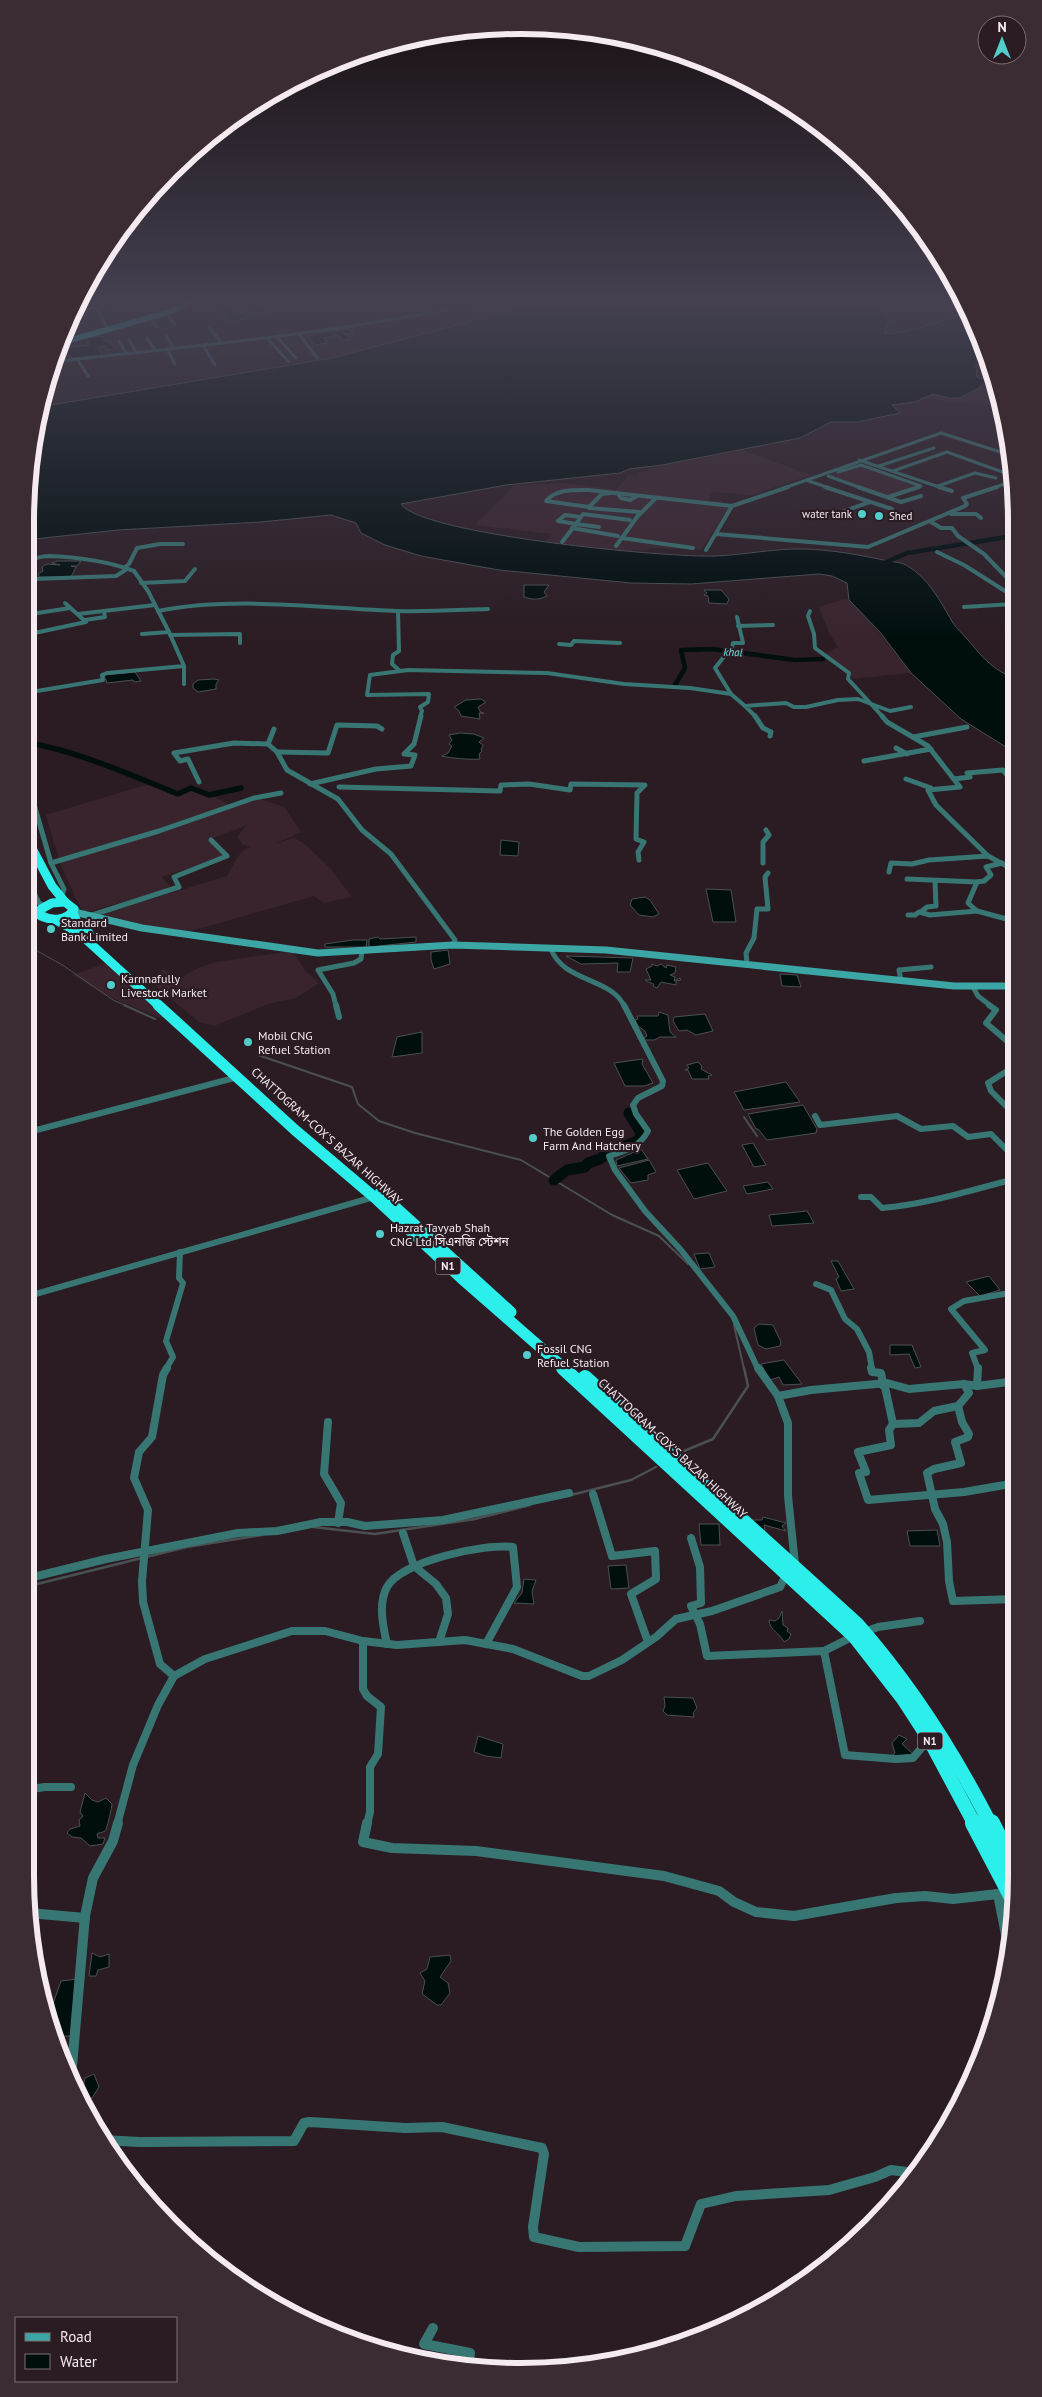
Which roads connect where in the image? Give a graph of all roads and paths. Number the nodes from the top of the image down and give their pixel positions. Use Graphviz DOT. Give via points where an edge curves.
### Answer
graph roads {
  1 [pos="934,448"];
  2 [pos="1003,453"];
  3 [pos="905,458"];
  4 [pos="859,460"];
  5 [pos="917,462"];
  6 [pos="878,466"];
  7 [pos="893,471"];
  8 [pos="1006,473"];
  9 [pos="823,474"];
  10 [pos="828,476"];
  11 [pos="996,478"];
  12 [pos="806,480"];
  13 [pos="800,482"];
  14 [pos="1006,483"];
  15 [pos="938,486"];
  16 [pos="952,491"];
  17 [pos="611,493"];
  18 [pos="921,496"];
  19 [pos="844,497"];
  20 [pos="888,497"];
  21 [pos="656,498"];
  22 [pos="870,502"];
  23 [pos="732,506"];
  24 [pos="589,507"];
  25 [pos="892,509"];
  26 [pos="836,514"];
  27 [pos="948,514"];
  28 [pos="582,515"];
  29 [pos="637,517"];
  30 [pos="981,518"];
  31 [pos="630,520"];
  32 [pos="931,522"];
  33 [pos="576,524"];
  34 [pos="598,527"];
  35 [pos="572,528"];
  36 [pos="716,534"];
  37 [pos="621,536"];
  38 [pos="562,542"];
  39 [pos="184,544"];
  40 [pos="616,546"];
  41 [pos="693,548"];
  42 [pos="706,550"];
  43 [pos="937,552"];
  44 [pos="34,560"];
  45 [pos="125,568"];
  46 [pos="195,569"];
  47 [pos="34,579"];
  48 [pos="1008,579"];
  49 [pos="141,583"];
  50 [pos="1008,593"];
  51 [pos="65,603"];
  52 [pos="1008,604"];
  53 [pos="155,605"];
  54 [pos="964,607"];
  55 [pos="70,608"];
  56 [pos="488,609"];
  57 [pos="158,610"];
  58 [pos="398,611"];
  59 [pos="810,611"];
  60 [pos="104,612"];
  61 [pos="34,614"];
  62 [pos="78,614"];
  63 [pos="737,617"];
  64 [pos="85,620"];
  65 [pos="773,625"];
  66 [pos="738,626"];
  67 [pos="34,633"];
  68 [pos="142,634"];
  69 [pos="170,634"];
  70 [pos="240,643"];
  71 [pos="620,643"];
  72 [pos="559,644"];
  73 [pos="184,666"];
  74 [pos="399,670"];
  75 [pos="184,684"];
  76 [pos="34,692"];
  77 [pos="731,694"];
  78 [pos="874,705"];
  79 [pos="745,706"];
  80 [pos="911,707"];
  81 [pos="968,727"];
  82 [pos="274,729"];
  83 [pos="382,729"];
  84 [pos="770,736"];
  85 [pos="913,737"];
  86 [pos="268,744"];
  87 [pos="896,748"];
  88 [pos="930,749"];
  89 [pos="277,752"];
  90 [pos="907,754"];
  91 [pos="864,761"];
  92 [pos="1008,776"];
  93 [pos="906,779"];
  94 [pos="954,779"];
  95 [pos="199,782"];
  96 [pos="310,784"];
  97 [pos="339,787"];
  98 [pos="932,788"];
  99 [pos="281,793"];
  100 [pos="34,805"];
  101 [pos="766,830"];
  102 [pos="211,840"];
  103 [pos="34,855"];
  104 [pos="988,856"];
  105 [pos="639,860"];
  106 [pos="763,862"];
  107 [pos="34,863"];
  108 [pos="50,863"];
  109 [pos="1002,863"];
  110 [pos="1008,866"];
  111 [pos="890,872"];
  112 [pos="768,873"];
  113 [pos="907,879"];
  114 [pos="935,881"];
  115 [pos="46,882"];
  116 [pos="977,882"];
  117 [pos="34,892"];
  118 [pos="64,900"];
  119 [pos="43,909"];
  120 [pos="34,910"];
  121 [pos="977,911"];
  122 [pos="73,912"];
  123 [pos="920,912"];
  124 [pos="908,915"];
  125 [pos="88,916"];
  126 [pos="1008,919"];
  127 [pos="56,920"];
  128 [pos="452,945"];
  129 [pos="551,949"];
  130 [pos="362,950"];
  131 [pos="747,964"];
  132 [pos="931,967"];
  133 [pos="901,981"];
  134 [pos="1008,986"];
  135 [pos="973,987"];
  136 [pos="340,1017"];
  137 [pos="1008,1042"];
  138 [pos="1008,1070"];
  139 [pos="238,1077"];
  140 [pos="1008,1108"];
  141 [pos="815,1116"];
  142 [pos="34,1131"];
  143 [pos="1006,1149"];
  144 [pos="1008,1181"];
  145 [pos="374,1196"];
  146 [pos="861,1197"];
  147 [pos="180,1252"];
  148 [pos="816,1284"];
  149 [pos="1008,1293"];
  150 [pos="34,1294"];
  151 [pos="1008,1382"];
  152 [pos="882,1384"];
  153 [pos="964,1384"];
  154 [pos="978,1386"];
  155 [pos="778,1396"];
  156 [pos="958,1406"];
  157 [pos="328,1422"];
  158 [pos="893,1424"];
  159 [pos="1008,1485"];
  160 [pos="569,1493"];
  161 [pos="593,1494"];
  162 [pos="932,1494"];
  163 [pos="338,1522"];
  164 [pos="404,1533"];
  165 [pos="691,1538"];
  166 [pos="146,1552"];
  167 [pos="414,1566"];
  168 [pos="791,1571"];
  169 [pos="34,1577"];
  170 [pos="1008,1599"];
  171 [pos="696,1614"];
  172 [pos="920,1621"];
  173 [pos="859,1634"];
  174 [pos="363,1641"];
  175 [pos="439,1642"];
  176 [pos="648,1642"];
  177 [pos="387,1644"];
  178 [pos="486,1644"];
  179 [pos="824,1651"];
  180 [pos="174,1676"];
  181 [pos="929,1739"];
  182 [pos="71,1787"];
  183 [pos="34,1789"];
  184 [pos="1008,1856"];
  185 [pos="1007,1896"];
  186 [pos="1008,1897"];
  187 [pos="36,1914"];
  188 [pos="85,1918"];
  189 [pos="72,2065"];
  190 [pos="112,2140"];
  191 [pos="909,2172"];
  192 [pos="433,2328"];
  193 [pos="469,2360"];
  1 -- 3 [label="street"];
  2 -- 4 [label="street" via="944,432"];
  3 -- 5 [label="street"];
  3 -- 6 [label="street"];
  4 -- 6 [label="street"];
  4 -- 9 [label="street"];
  5 -- 7 [label="street"];
  5 -- 8 [label="street" via="947,452"];
  6 -- 7 [label="street"];
  7 -- 15 [label="street"];
  9 -- 10 [label="street"];
  9 -- 12 [label="street"];
  10 -- 20 [label="street"];
  10 -- 20 [label="street" via="861,466 921,486"];
  11 -- 15 [label="street" via="975,473"];
  12 -- 13 [label="street"];
  12 -- 22 [label="street"];
  13 -- 19 [label="street"];
  13 -- 23 [label="street"];
  14 -- 27 [label="street" via="963,498 966,505"];
  15 -- 16 [label="street"];
  17 -- 21 [label="street"];
  17 -- 24 [label="street" via="602,494"];
  17 -- 24 [label="street" via="562,490 546,502"];
  18 -- 20 [label="street" via="906,502"];
  21 -- 23 [label="street"];
  21 -- 29 [label="street"];
  22 -- 25 [label="street"];
  22 -- 26 [label="street"];
  23 -- 36 [label="street"];
  24 -- 28 [label="street"];
  24 -- 29 [label="street" via="639,512"];
  27 -- 30 [label="street" via="976,514"];
  27 -- 32 [label="street"];
  28 -- 31 [label="street"];
  28 -- 33 [label="street"];
  28 -- 33 [label="street" via="565,515 558,521"];
  29 -- 31 [label="street"];
  29 -- 37 [label="street"];
  31 -- 37 [label="street"];
  32 -- 36 [label="street" via="868,547"];
  32 -- 48 [label="street" via="942,528 952,528"];
  33 -- 34 [label="street"];
  33 -- 35 [label="street"];
  35 -- 37 [label="street"];
  35 -- 38 [label="street"];
  36 -- 42 [label="street"];
  37 -- 40 [label="street"];
  37 -- 41 [label="street"];
  39 -- 45 [label="street" via="137,548"];
  43 -- 50 [label="street"];
  44 -- 45 [label="street" via="44,556 79,558"];
  45 -- 47 [label="street" via="116,576"];
  45 -- 49 [label="street" via="140,576"];
  46 -- 49 [label="street" via="188,579 177,582"];
  49 -- 53 [label="street"];
  51 -- 55 [label="street"];
  52 -- 54 [label="street"];
  53 -- 57 [label="street"];
  53 -- 60 [label="street"];
  55 -- 61 [label="street"];
  55 -- 62 [label="street"];
  56 -- 58 [label="street"];
  57 -- 58 [label="street" via="189,605 319,606"];
  57 -- 69 [label="street"];
  58 -- 74 [label="street" via="399,651 393,655 392,664"];
  59 -- 78 [label="street" via="808,616 815,648 849,673 848,679"];
  60 -- 62 [label="street"];
  60 -- 64 [label="street" via="105,618"];
  62 -- 64 [label="street"];
  63 -- 66 [label="street"];
  64 -- 67 [label="street" via="83,624"];
  65 -- 66 [label="street"];
  66 -- 77 [label="street" via="743,643 733,643 731,654 726,654 716,668"];
  68 -- 69 [label="street"];
  69 -- 70 [label="street" via="240,634"];
  69 -- 73 [label="street"];
  71 -- 72 [label="street" via="574,641 571,645"];
  73 -- 75 [label="street"];
  73 -- 76 [label="street" via="107,673 102,675 103,680"];
  74 -- 77 [label="street" via="547,673"];
  74 -- 96 [label="street" via="370,675 367,695 429,694 428,702 420,707 421,721 414,744 404,754 415,755 411,766 376,769"];
  77 -- 79 [label="street"];
  78 -- 79 [label="street" via="858,699 806,707 786,703"];
  78 -- 80 [label="street" via="894,712"];
  78 -- 85 [label="street" via="887,722"];
  79 -- 84 [label="street" via="763,728 771,732"];
  81 -- 85 [label="street"];
  82 -- 86 [label="street"];
  83 -- 89 [label="street" via="377,726 336,725 328,753"];
  85 -- 88 [label="street"];
  86 -- 89 [label="street"];
  86 -- 95 [label="street" via="234,743 174,753 180,761 188,759"];
  87 -- 90 [label="street"];
  88 -- 90 [label="street"];
  88 -- 94 [label="street"];
  89 -- 96 [label="street" via="287,770"];
  90 -- 91 [label="street"];
  92 -- 94 [label="street" via="1003,770 967,774 970,778"];
  93 -- 98 [label="street"];
  94 -- 98 [label="street" via="960,787"];
  96 -- 128 [label="street" via="338,799 362,830 391,854 455,940"];
  97 -- 105 [label="street" via="500,791 501,785 520,784 570,790 570,784 645,785 637,794 636,839 644,842 638,852"];
  98 -- 104 [label="street" via="928,790 936,805"];
  99 -- 108 [label="street" via="254,798 159,831"];
  100 -- 108 [label="street"];
  101 -- 106 [label="street" via="769,835 763,842"];
  102 -- 125 [label="street" via="227,856 174,877 179,887"];
  103 -- 115 [label="highway, N1"];
  104 -- 109 [label="street"];
  104 -- 111 [label="street" via="912,864 891,863"];
  107 -- 115 [label="highway, N1"];
  108 -- 118 [label="street" via="64,889"];
  109 -- 110 [label="street"];
  109 -- 116 [label="street" via="986,867 990,874 984,881"];
  112 -- 131 [label="street" via="765,877 768,909 756,909 754,938 746,953"];
  113 -- 114 [label="street"];
  114 -- 116 [label="street"];
  114 -- 123 [label="street" via="936,906"];
  115 -- 118 [label="highway, N1"];
  115 -- 119 [label="highway, N1"];
  116 -- 121 [label="street" via="968,903"];
  117 -- 119 [label="street"];
  118 -- 119 [label="highway"];
  118 -- 122 [label="highway, N1" via="73,906"];
  119 -- 120 [label="main road"];
  119 -- 127 [label="highway, N1"];
  121 -- 123 [label="street" via="930,915"];
  121 -- 126 [label="street"];
  122 -- 125 [label="main road"];
  122 -- 127 [label="highway"];
  122 -- 168 [label="highway, CHATTOGRAM-COX'S BAZAR HIGHWAY / N1" via="84,929 582,1374 757,1535"];
  123 -- 124 [label="street"];
  125 -- 130 [label="main road" via="142,928 318,953"];
  127 -- 139 [label="highway, CHATTOGRAM-COX'S BAZAR HIGHWAY / N1" via="79,933"];
  128 -- 129 [label="main road"];
  128 -- 130 [label="main road"];
  129 -- 131 [label="main road" via="606,950"];
  129 -- 155 [label="street" via="555,960 567,969 620,996 663,1081 662,1086 635,1101 636,1114 648,1131 643,1142 609,1156 614,1168 645,1211 681,1250 733,1316 755,1364"];
  130 -- 136 [label="street" via="362,959 354,963 318,970 333,994"];
  131 -- 133 [label="main road"];
  132 -- 133 [label="street" via="899,970"];
  133 -- 135 [label="main road"];
  134 -- 135 [label="main road"];
  135 -- 137 [label="street" via="978,996 996,1010 986,1022"];
  138 -- 140 [label="street" via="988,1083 991,1091"];
  139 -- 142 [label="street"];
  139 -- 145 [label="highway, CHATTOGRAM-COX'S BAZAR HIGHWAY / N1" via="316,1149"];
  141 -- 143 [label="street" via="820,1125 903,1117 915,1128 947,1125 968,1137 991,1134"];
  144 -- 146 [label="street" via="930,1201 892,1207 882,1208 871,1197"];
  145 -- 147 [label="street"];
  145 -- 168 [label="highway, CHATTOGRAM-COX'S BAZAR HIGHWAY / N1" via="460,1278"];
  147 -- 150 [label="street"];
  147 -- 166 [label="street" via="179,1278 183,1283 166,1341 172,1356 163,1375 152,1437 139,1452 135,1464 136,1484 148,1510"];
  148 -- 152 [label="street" via="831,1290 845,1319 857,1329 869,1352 872,1372 881,1374"];
  149 -- 154 [label="street" via="964,1302 951,1309 985,1350 972,1353 978,1368"];
  151 -- 154 [label="street"];
  152 -- 153 [label="street" via="909,1389"];
  152 -- 155 [label="street" via="842,1386"];
  152 -- 158 [label="street"];
  153 -- 154 [label="street"];
  153 -- 156 [label="street" via="969,1393"];
  155 -- 168 [label="street" via="788,1423"];
  156 -- 158 [label="street" via="934,1411 919,1423"];
  156 -- 162 [label="street" via="969,1434 955,1442 961,1461 927,1473"];
  157 -- 163 [label="street" via="324,1474 341,1503"];
  158 -- 162 [label="street" via="889,1430 891,1445 858,1452 866,1472 859,1472 868,1500"];
  159 -- 162 [label="street"];
  160 -- 163 [label="street" via="443,1520 379,1525"];
  161 -- 176 [label="street" via="612,1556 655,1551 656,1579 631,1594"];
  162 -- 170 [label="street" via="947,1542 953,1601"];
  163 -- 166 [label="street" via="238,1533"];
  164 -- 167 [label="street"];
  165 -- 171 [label="street" via="698,1556 702,1594 701,1604 691,1606"];
  166 -- 169 [label="street"];
  166 -- 180 [label="street" via="143,1602 160,1664"];
  167 -- 175 [label="street" via="436,1584 446,1598 448,1614"];
  167 -- 177 [label="street" via="386,1585 382,1626"];
  167 -- 178 [label="street" via="480,1549 513,1547 516,1587"];
  168 -- 171 [label="street" via="780,1587"];
  168 -- 173 [label="highway, CHATTOGRAM-COX'S BAZAR HIGHWAY / N1"];
  171 -- 176 [label="street" via="676,1619"];
  171 -- 179 [label="street" via="707,1656"];
  172 -- 173 [label="street" via="878,1627"];
  173 -- 179 [label="street"];
  173 -- 181 [label="highway, CHATTOGRAM-COX'S BAZAR HIGHWAY / N1"];
  173 -- 184 [label="highway, CHATTOGRAM-COX'S BAZAR HIGHWAY / N1" via="940,1732"];
  174 -- 177 [label="street"];
  174 -- 180 [label="street" via="325,1631 292,1632 206,1659"];
  174 -- 186 [label="street" via="363,1689 381,1707 378,1754 370,1767 372,1792 363,1842 392,1848 476,1851 664,1876 719,1891 756,1912 794,1916 896,1898"];
  175 -- 177 [label="street"];
  175 -- 178 [label="street" via="465,1640"];
  176 -- 178 [label="street" via="622,1660 589,1676 513,1649"];
  179 -- 181 [label="street" via="845,1755 913,1758"];
  180 -- 188 [label="street" via="133,1765 113,1841 93,1878"];
  181 -- 185 [label="highway, CHATTOGRAM-COX'S BAZAR HIGHWAY / N1"];
  182 -- 183 [label="street"];
  187 -- 188 [label="street"];
  188 -- 189 [label="street"];
  190 -- 191 [label="street" via="294,2141 304,2123 310,2122 442,2127 502,2138 542,2148 544,2154 534,2237 579,2247 684,2246 701,2204 713,2200 829,2190 891,2170"];
  192 -- 193 [label="street" via="424,2344 470,2353"];
}
